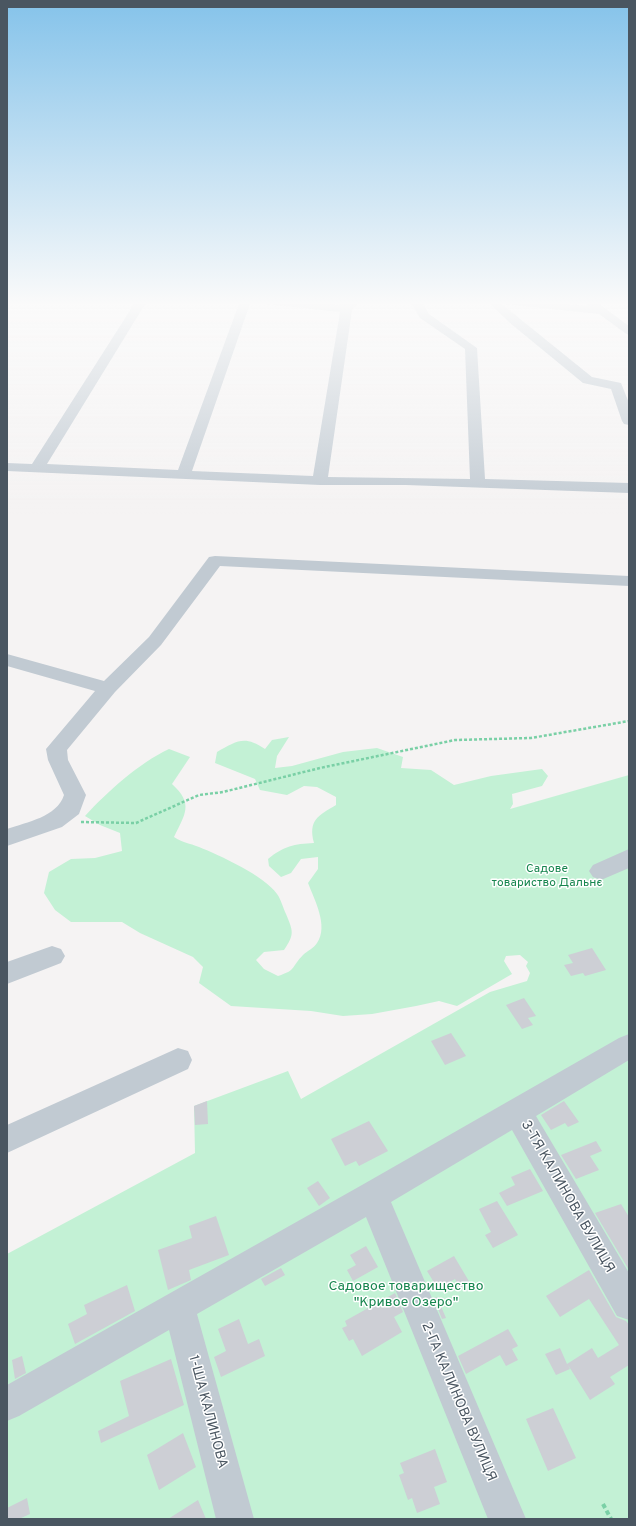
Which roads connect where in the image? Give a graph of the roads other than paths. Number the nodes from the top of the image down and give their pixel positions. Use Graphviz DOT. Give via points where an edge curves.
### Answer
graph roads {
  1 [pos="97,372"];
  2 [pos="220,372"];
  3 [pos="339,372"];
  4 [pos="472,372"];
  5 [pos="578,372"];
  6 [pos="629,421"];
  7 [pos="7,467"];
  8 [pos="37,468"];
  9 [pos="183,476"];
  10 [pos="320,481"];
  11 [pos="478,482"];
  12 [pos="629,488"];
  13 [pos="629,581"];
  14 [pos="7,660"];
  15 [pos="108,688"];
  16 [pos="7,838"];
  17 [pos="629,858"];
  18 [pos="601,871"];
  19 [pos="52,956"];
  20 [pos="7,973"];
  21 [pos="629,1046"];
  22 [pos="178,1060"];
  23 [pos="517,1111"];
  24 [pos="7,1139"];
  25 [pos="373,1196"];
  26 [pos="629,1304"];
  27 [pos="179,1306"];
  28 [pos="7,1404"];
  29 [pos="235,1519"];
  30 [pos="507,1519"];
  1 -- 8 [label="street"];
  2 -- 9 [label="street"];
  3 -- 10 [label="street"];
  4 -- 11 [label="street"];
  5 -- 6 [label="street" via="588,380 616,386"];
  7 -- 8 [label="street"];
  8 -- 9 [label="street"];
  9 -- 10 [label="street"];
  10 -- 11 [label="street"];
  11 -- 12 [label="street"];
  13 -- 15 [label="street" via="215,561 155,640"];
  14 -- 15 [label="street"];
  15 -- 16 [label="street" via="56,749 58,760 75,794 71,808 54,821"];
  17 -- 18 [label="street"];
  19 -- 20 [label="street"];
  21 -- 23 [label="street"];
  22 -- 24 [label="street"];
  23 -- 25 [label="street"];
  23 -- 26 [label="street, 3-ТЯ КАЛИНОВА ВУЛИЦЯ"];
  25 -- 27 [label="street"];
  25 -- 30 [label="street, 2-ГА КАЛИНОВА ВУЛИЦЯ"];
  27 -- 28 [label="street"];
  27 -- 29 [label="street, 1-ША КАЛИНОВА"];
}
